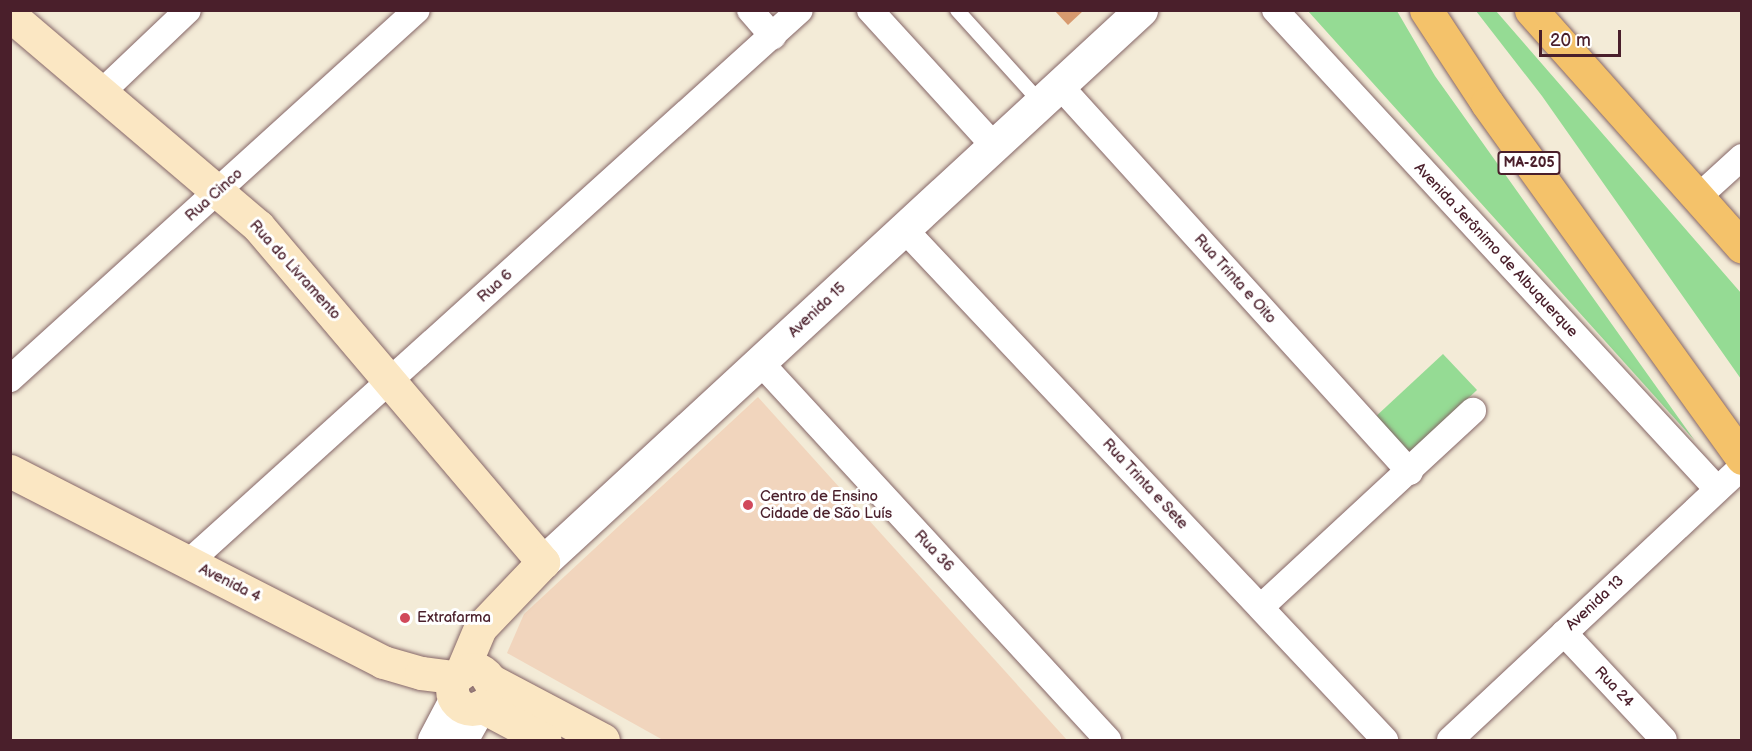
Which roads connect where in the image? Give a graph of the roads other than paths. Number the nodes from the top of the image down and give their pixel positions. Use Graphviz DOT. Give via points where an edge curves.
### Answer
graph roads {
  1 [pos="188,10"];
  2 [pos="417,10"];
  3 [pos="750,10"];
  4 [pos="800,10"];
  5 [pos="870,10"];
  6 [pos="957,10"];
  7 [pos="1141,10"];
  8 [pos="1275,10"];
  9 [pos="1426,10"];
  10 [pos="1532,10"];
  11 [pos="10,15"];
  12 [pos="772,36"];
  13 [pos="103,90"];
  14 [pos="1050,94"];
  15 [pos="994,146"];
  16 [pos="1742,158"];
  17 [pos="219,190"];
  18 [pos="1697,198"];
  19 [pos="1572,223"];
  20 [pos="904,229"];
  21 [pos="1742,248"];
  22 [pos="1742,257"];
  23 [pos="760,362"];
  24 [pos="10,379"];
  25 [pos="392,380"];
  26 [pos="1473,411"];
  27 [pos="1742,424"];
  28 [pos="1742,458"];
  29 [pos="1742,467"];
  30 [pos="10,471"];
  31 [pos="1410,471"];
  32 [pos="1717,489"];
  33 [pos="189,562"];
  34 [pos="543,562"];
  35 [pos="1262,607"];
  36 [pos="1564,633"];
  37 [pos="472,688"];
  38 [pos="434,741"];
  39 [pos="461,741"];
  40 [pos="545,741"];
  41 [pos="603,741"];
  42 [pos="1108,741"];
  43 [pos="1385,741"];
  44 [pos="1450,741"];
  45 [pos="1664,741"];
  1 -- 13 [label="street"];
  2 -- 17 [label="street, Rua Cinco"];
  3 -- 12 [label="street"];
  4 -- 12 [label="street, Rua 6"];
  5 -- 15 [label="street"];
  6 -- 14 [label="lane"];
  7 -- 14 [label="street, Avenida 15"];
  8 -- 32 [label="street, Avenida Jerônimo de Albuquerque"];
  9 -- 19 [label="main road, MA-205"];
  10 -- 18 [label="main road"];
  11 -- 13 [label="main road, Rua do Livramento"];
  12 -- 25 [label="street, Rua 6"];
  13 -- 17 [label="main road, Rua do Livramento"];
  14 -- 15 [label="street, Avenida 15"];
  14 -- 31 [label="street, Rua Trinta e Oito"];
  15 -- 20 [label="street, Avenida 15"];
  16 -- 18 [label="street"];
  17 -- 24 [label="street, Rua Cinco"];
  17 -- 25 [label="main road, Rua do Livramento" via="258,226"];
  18 -- 21 [label="main road"];
  18 -- 22 [label="main road"];
  19 -- 27 [label="main road"];
  19 -- 28 [label="main road"];
  20 -- 23 [label="street, Avenida 15"];
  20 -- 35 [label="street, Rua Trinta e Sete"];
  23 -- 34 [label="street, Avenida 15"];
  23 -- 42 [label="street, Rua 36"];
  25 -- 33 [label="street, Rua 6"];
  25 -- 34 [label="main road, Rua do Livramento"];
  26 -- 31 [label="street"];
  29 -- 32 [label="street, Avenida 13"];
  30 -- 33 [label="main road, Avenida 4"];
  31 -- 35 [label="street"];
  32 -- 36 [label="street, Avenida 13"];
  33 -- 37 [label="main road, Avenida 4" via="382,662"];
  34 -- 37 [label="main road, Avenida 15" via="494,610 471,645"];
  35 -- 43 [label="street, Rua Trinta e Sete"];
  36 -- 44 [label="street, Avenida 13"];
  36 -- 45 [label="street, Rua 24"];
  37 -- 38 [label="street"];
  37 -- 39 [label="street"];
  37 -- 40 [label="main road, Avenida 4"];
  37 -- 41 [label="main road, Avenida 4"];
}
